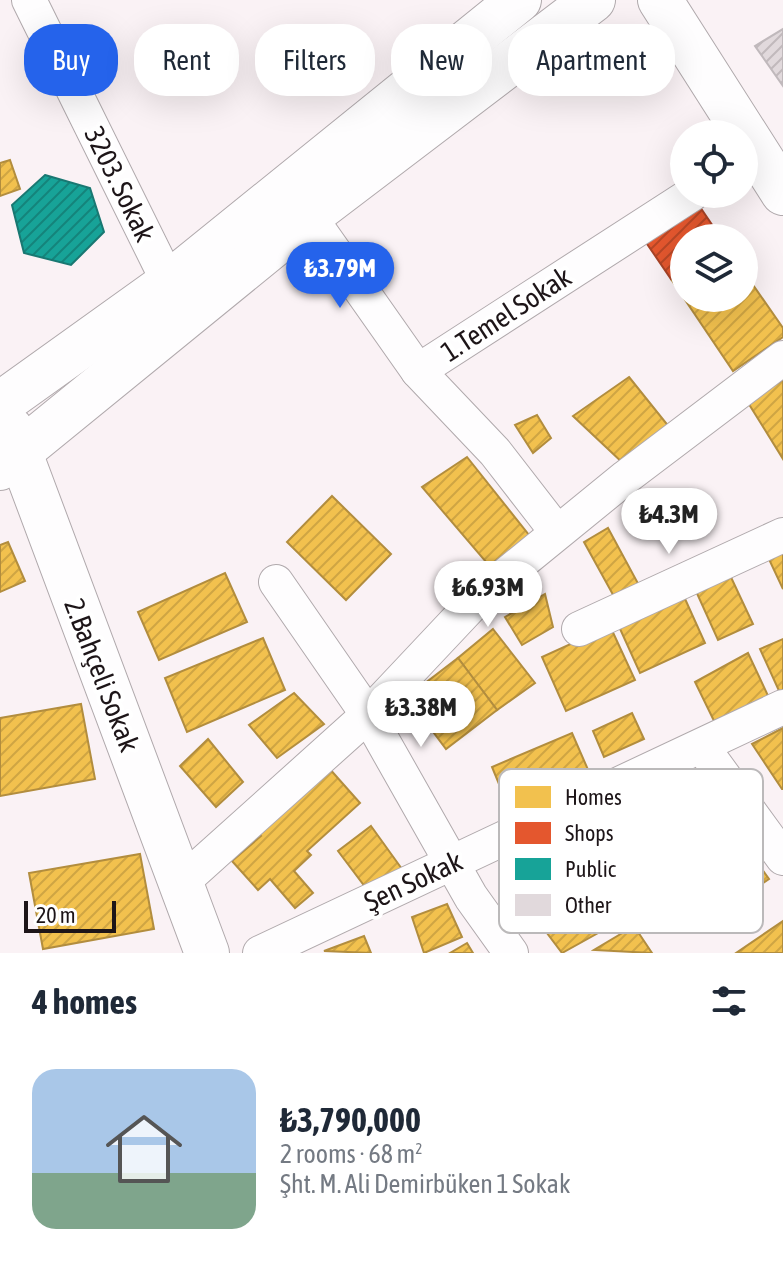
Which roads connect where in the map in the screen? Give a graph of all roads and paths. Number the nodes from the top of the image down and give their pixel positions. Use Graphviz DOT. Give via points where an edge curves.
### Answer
graph roads {
  1 [pos="29,0"];
  2 [pos="519,0"];
  3 [pos="593,0"];
  4 [pos="660,0"];
  5 [pos="729,120"];
  6 [pos="758,166"];
  7 [pos="783,193"];
  8 [pos="670,208"];
  9 [pos="309,216"];
  10 [pos="169,283"];
  11 [pos="783,358"];
  12 [pos="418,371"];
  13 [pos="1,401"];
  14 [pos="9,460"];
  15 [pos="557,532"];
  16 [pos="783,535"];
  17 [pos="276,582"];
  18 [pos="579,629"];
  19 [pos="783,707"];
  20 [pos="368,715"];
  21 [pos="703,748"];
  22 [pos="657,769"];
  23 [pos="718,769"];
  24 [pos="763,830"];
  25 [pos="499,841"];
  26 [pos="783,858"];
  27 [pos="452,862"];
  28 [pos="181,883"];
  29 [pos="207,953"];
  30 [pos="260,953"];
  31 [pos="511,953"];
  1 -- 10 [label="street, 3203. Sokak"];
  2 -- 10 [label="street"];
  3 -- 9 [label="street"];
  4 -- 5 [label="street"];
  6 -- 7 [label="street"];
  8 -- 12 [label="street, 1.Temel Sokak"];
  9 -- 12 [label="street"];
  9 -- 14 [label="street"];
  10 -- 13 [label="street"];
  11 -- 15 [label="street"];
  12 -- 15 [label="street, 1.Temel Sokak" via="495,452"];
  13 -- 14 [label="street, 2.Bahçeli Sokak"];
  14 -- 28 [label="street, 2.Bahçeli Sokak"];
  15 -- 20 [label="street" via="480,596"];
  16 -- 18 [label="street"];
  17 -- 20 [label="street"];
  19 -- 21 [label="street, Şen Sokak"];
  20 -- 27 [label="street"];
  20 -- 28 [label="street"];
  21 -- 22 [label="street, Şen Sokak"];
  21 -- 23 [label="street"];
  24 -- 26 [label="street"];
  25 -- 27 [label="street, Şen Sokak"];
  27 -- 30 [label="street, Şen Sokak"];
  27 -- 31 [label="street"];
  28 -- 29 [label="street, 2.Bahçeli Sokak"];
}
